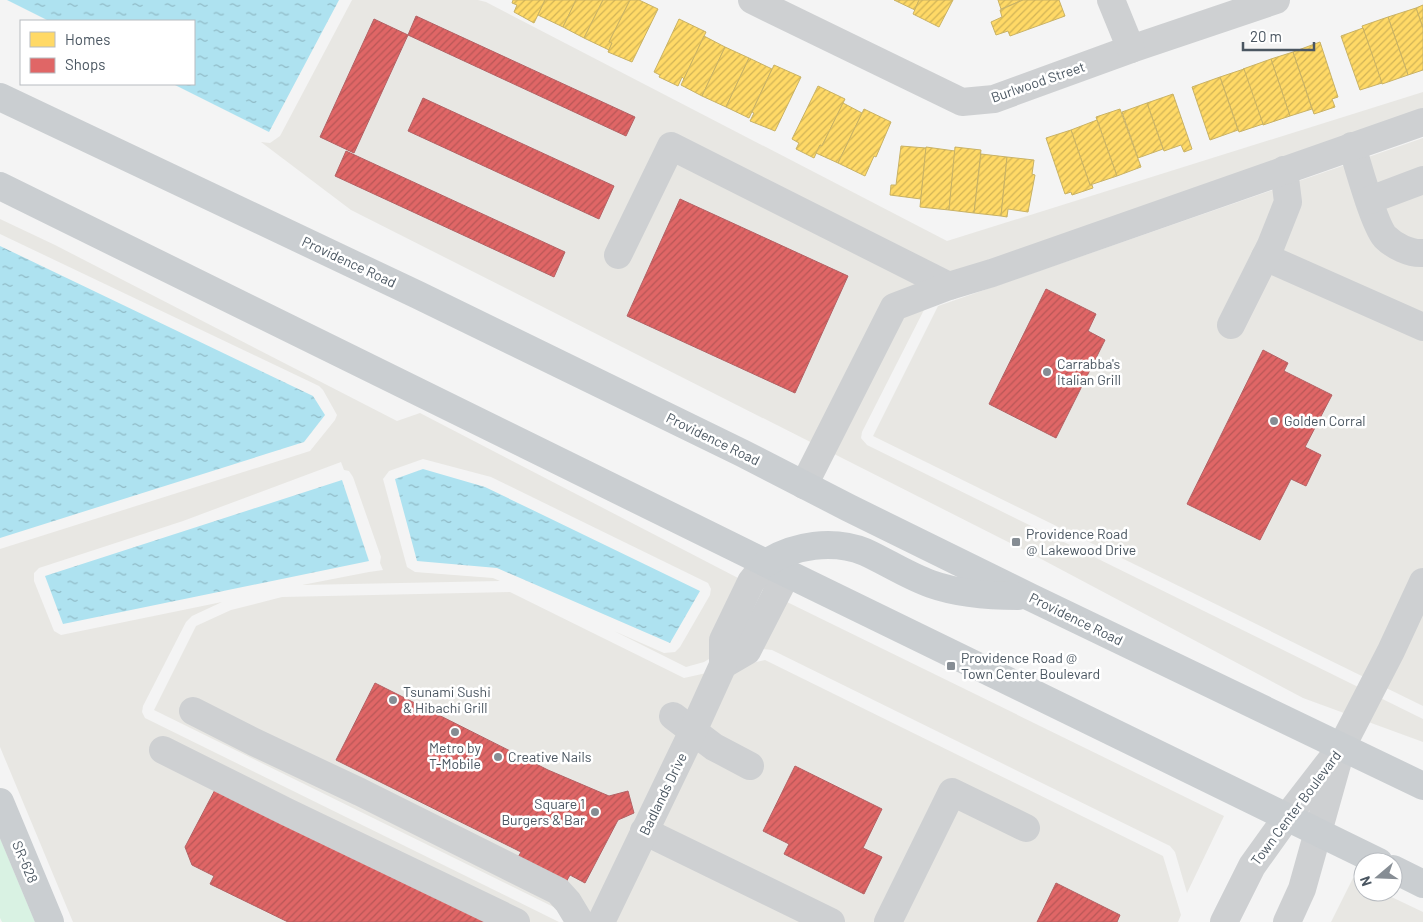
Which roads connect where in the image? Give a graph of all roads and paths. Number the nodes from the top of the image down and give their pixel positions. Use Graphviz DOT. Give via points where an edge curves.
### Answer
graph roads {
  1 [pos="752,0"];
  2 [pos="1112,0"];
  3 [pos="1276,0"];
  4 [pos="1131,49"];
  5 [pos="0,97"];
  6 [pos="1423,122"];
  7 [pos="1352,146"];
  8 [pos="1284,170"];
  9 [pos="1423,180"];
  10 [pos="0,186"];
  11 [pos="1370,200"];
  12 [pos="1423,253"];
  13 [pos="618,255"];
  14 [pos="1265,257"];
  15 [pos="949,286"];
  16 [pos="1231,325"];
  17 [pos="1423,327"];
  18 [pos="804,485"];
  19 [pos="776,568"];
  20 [pos="1423,582"];
  21 [pos="1030,597"];
  22 [pos="193,711"];
  23 [pos="683,723"];
  24 [pos="1342,746"];
  25 [pos="163,750"];
  26 [pos="750,766"];
  27 [pos="1423,786"];
  28 [pos="0,802"];
  29 [pos="1287,817"];
  30 [pos="1026,828"];
  31 [pos="644,831"];
  32 [pos="1319,832"];
  33 [pos="1359,852"];
  34 [pos="1403,874"];
  35 [pos="1423,884"];
  36 [pos="50,922"];
  37 [pos="516,922"];
  38 [pos="580,922"];
  39 [pos="600,922"];
  40 [pos="831,922"];
  41 [pos="888,922"];
  42 [pos="1224,922"];
  43 [pos="1287,922"];
  1 -- 4 [label="street, Burlwood Street" via="962,102 994,100"];
  2 -- 4 [label="street"];
  3 -- 4 [label="street, Burlwood Street"];
  5 -- 18 [label="main road, Providence Road" via="418,295"];
  6 -- 7 [label="street"];
  7 -- 8 [label="street"];
  7 -- 11 [label="street"];
  8 -- 14 [label="street" via="1288,202"];
  8 -- 15 [label="street"];
  9 -- 11 [label="street"];
  10 -- 19 [label="main road"];
  11 -- 12 [label="street" via="1384,236 1396,246"];
  13 -- 15 [label="street" via="670,146"];
  14 -- 16 [label="street"];
  14 -- 17 [label="street"];
  15 -- 18 [label="street" via="894,307"];
  18 -- 21 [label="main road, Providence Road"];
  19 -- 21 [label="main road" via="780,554 813,546 838,546 864,552 930,584 995,596"];
  19 -- 23 [label="street, Badlands Drive" via="751,582 723,640 723,665"];
  19 -- 29 [label="main road"];
  20 -- 24 [label="street"];
  21 -- 24 [label="main road, Providence Road"];
  22 -- 38 [label="street" via="558,891"];
  23 -- 26 [label="street" via="714,747"];
  23 -- 31 [label="street, Badlands Drive"];
  24 -- 27 [label="main road, Providence Road"];
  24 -- 29 [label="street, Town Center Boulevard"];
  24 -- 32 [label="street, Town Center Boulevard"];
  25 -- 37 [label="street"];
  28 -- 36 [label="main road, SR-628"];
  29 -- 32 [label="main road"];
  29 -- 42 [label="street, Town Center Boulevard" via="1252,866"];
  30 -- 41 [label="street" via="952,792"];
  31 -- 39 [label="street, Badlands Drive"];
  31 -- 40 [label="street"];
  32 -- 33 [label="main road"];
  32 -- 43 [label="street, Town Center Boulevard" via="1302,890"];
  34 -- 35 [label="main road"];
}
